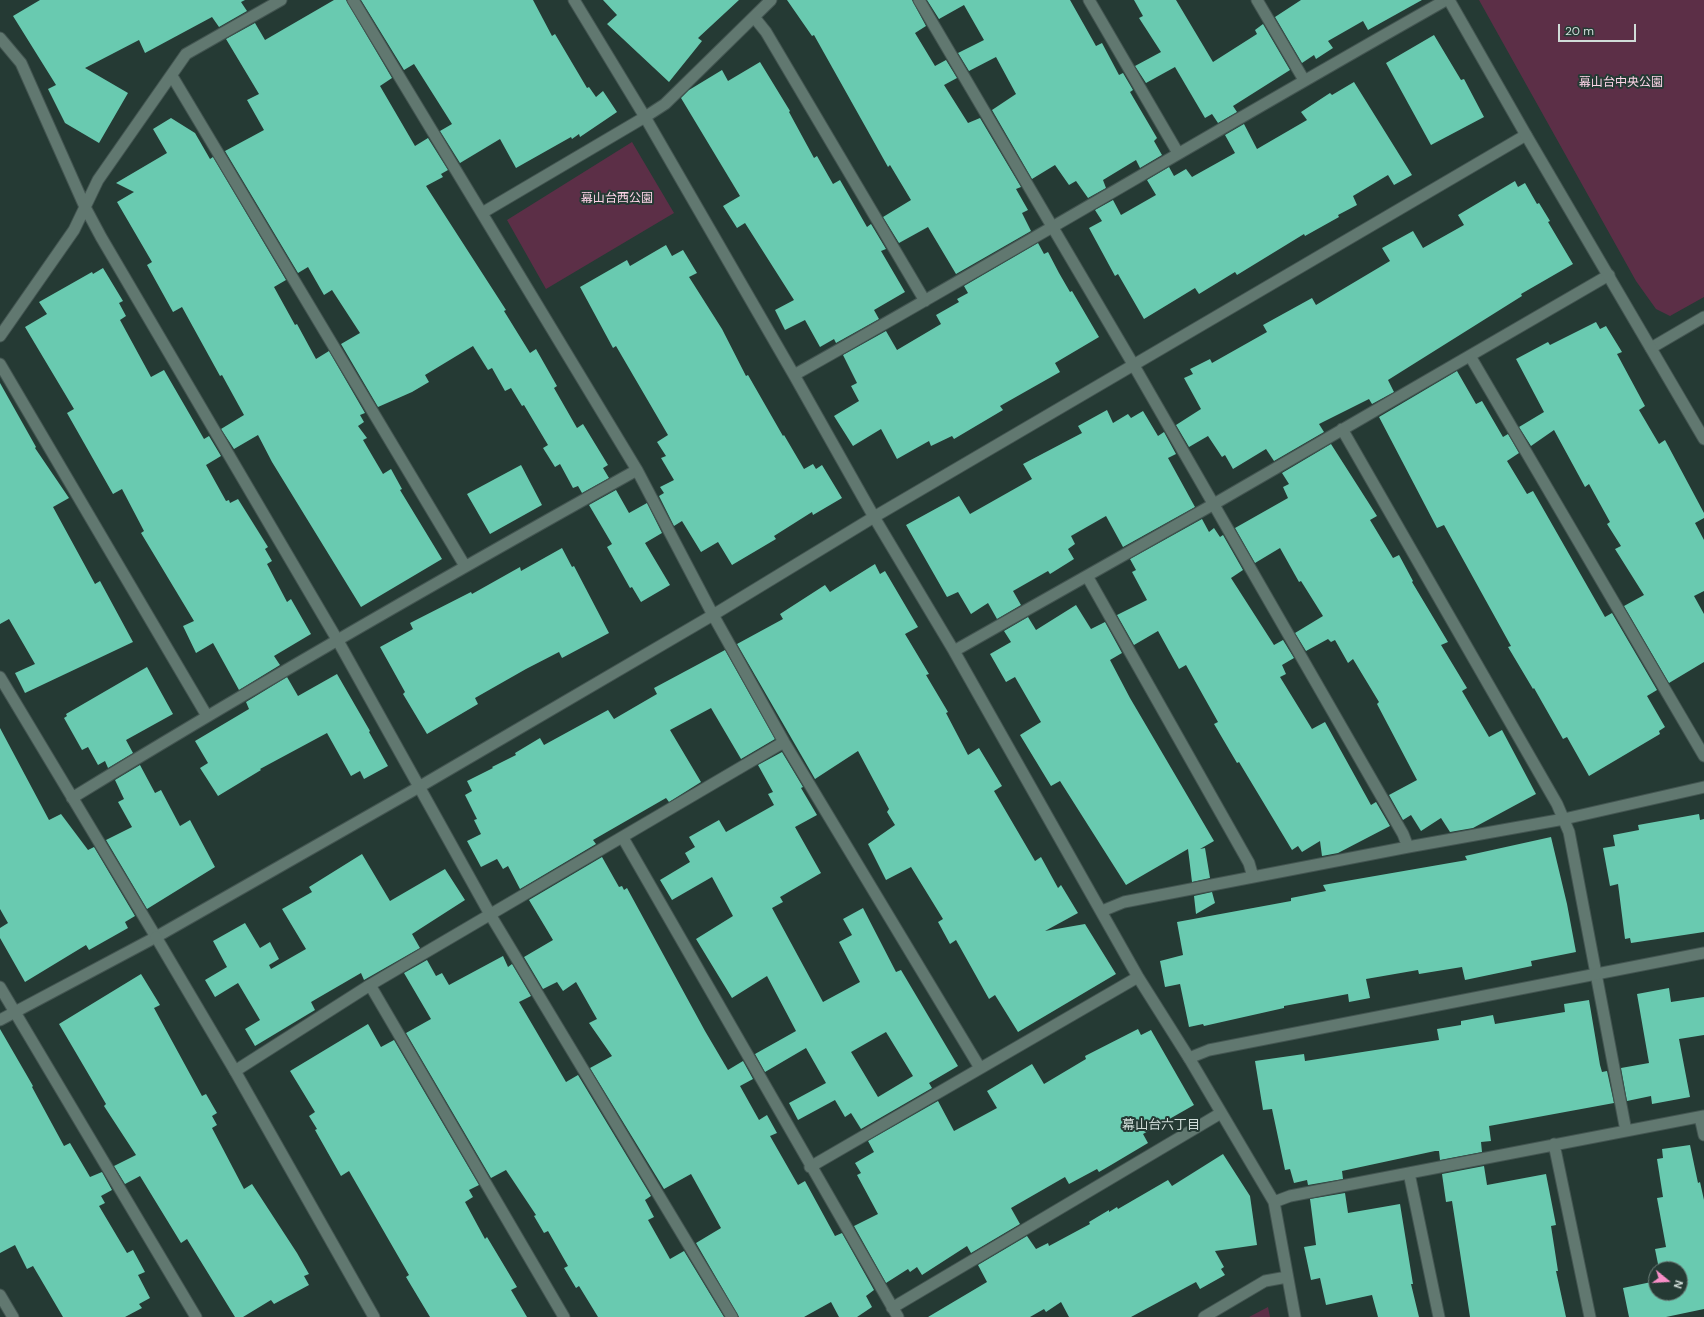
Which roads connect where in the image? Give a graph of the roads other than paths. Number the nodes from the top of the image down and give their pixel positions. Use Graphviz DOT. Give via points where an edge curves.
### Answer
graph roads {
  1 [pos="281,0"];
  2 [pos="353,0"];
  3 [pos="574,0"];
  4 [pos="772,0"];
  5 [pos="919,0"];
  6 [pos="1089,0"];
  7 [pos="1257,0"];
  8 [pos="1446,0"];
  9 [pos="1449,0"];
  10 [pos="754,16"];
  11 [pos="0,38"];
  12 [pos="172,76"];
  13 [pos="1304,80"];
  14 [pos="645,117"];
  15 [pos="1526,135"];
  16 [pos="1178,153"];
  17 [pos="85,207"];
  18 [pos="482,213"];
  19 [pos="1053,226"];
  20 [pos="1609,275"];
  21 [pos="925,301"];
  22 [pos="1704,317"];
  23 [pos="0,336"];
  24 [pos="1650,348"];
  25 [pos="1470,356"];
  26 [pos="0,364"];
  27 [pos="1133,364"];
  28 [pos="794,375"];
  29 [pos="1342,429"];
  30 [pos="1704,438"];
  31 [pos="637,470"];
  32 [pos="1214,504"];
  33 [pos="874,517"];
  34 [pos="465,566"];
  35 [pos="1087,576"];
  36 [pos="713,615"];
  37 [pos="338,641"];
  38 [pos="954,651"];
  39 [pos="0,677"];
  40 [pos="207,716"];
  41 [pos="784,742"];
  42 [pos="1704,756"];
  43 [pos="419,787"];
  44 [pos="1704,787"];
  45 [pos="72,798"];
  46 [pos="1564,819"];
  47 [pos="623,838"];
  48 [pos="1408,847"];
  49 [pos="1253,877"];
  50 [pos="1102,911"];
  51 [pos="491,916"];
  52 [pos="156,937"];
  53 [pos="1704,953"];
  54 [pos="1596,973"];
  55 [pos="1138,977"];
  56 [pos="370,986"];
  57 [pos="0,987"];
  58 [pos="15,1012"];
  59 [pos="0,1020"];
  60 [pos="1189,1058"];
  61 [pos="980,1068"];
  62 [pos="235,1071"];
  63 [pos="1221,1113"];
  64 [pos="1702,1116"];
  65 [pos="1626,1131"];
  66 [pos="1704,1135"];
  67 [pos="1554,1144"];
  68 [pos="810,1167"];
  69 [pos="1409,1173"];
  70 [pos="1274,1202"];
  71 [pos="1286,1277"];
  72 [pos="0,1295"];
  73 [pos="895,1312"];
  74 [pos="13,1317"];
  75 [pos="196,1317"];
  76 [pos="374,1317"];
  77 [pos="564,1317"];
  78 [pos="732,1317"];
  79 [pos="1204,1317"];
  80 [pos="1295,1317"];
  81 [pos="1439,1317"];
  82 [pos="1590,1317"];
  1 -- 12 [label="street" via="186,54"];
  2 -- 18 [label="street"];
  3 -- 14 [label="street"];
  4 -- 10 [label="street"];
  5 -- 19 [label="street"];
  6 -- 16 [label="street"];
  7 -- 13 [label="street"];
  8 -- 13 [label="street"];
  9 -- 15 [label="street"];
  10 -- 14 [label="street" via="665,104"];
  10 -- 21 [label="street" via="766,32"];
  11 -- 17 [label="street" via="22,63"];
  12 -- 17 [label="street" via="98,180"];
  12 -- 34 [label="street"];
  13 -- 16 [label="street"];
  14 -- 18 [label="street"];
  14 -- 28 [label="street"];
  15 -- 20 [label="street"];
  15 -- 27 [label="street"];
  16 -- 19 [label="street"];
  17 -- 23 [label="street" via="74,230"];
  17 -- 37 [label="street"];
  18 -- 31 [label="street"];
  19 -- 21 [label="street"];
  19 -- 27 [label="street"];
  20 -- 24 [label="street"];
  20 -- 25 [label="street"];
  21 -- 28 [label="street"];
  22 -- 24 [label="street"];
  24 -- 30 [label="street"];
  25 -- 29 [label="street"];
  25 -- 42 [label="street"];
  26 -- 40 [label="street"];
  27 -- 32 [label="street"];
  27 -- 33 [label="street"];
  28 -- 33 [label="street"];
  29 -- 32 [label="street"];
  29 -- 46 [label="street"];
  31 -- 34 [label="street"];
  31 -- 36 [label="street"];
  32 -- 35 [label="street"];
  32 -- 48 [label="street" via="1399,827"];
  33 -- 36 [label="street"];
  33 -- 38 [label="street"];
  34 -- 37 [label="street"];
  35 -- 38 [label="street"];
  35 -- 49 [label="street" via="1245,856"];
  36 -- 41 [label="street"];
  36 -- 43 [label="street"];
  37 -- 40 [label="street"];
  37 -- 43 [label="street"];
  38 -- 50 [label="street"];
  39 -- 45 [label="street"];
  40 -- 45 [label="street"];
  41 -- 47 [label="street"];
  41 -- 61 [label="street"];
  43 -- 51 [label="street"];
  43 -- 52 [label="street"];
  44 -- 46 [label="street"];
  45 -- 52 [label="street"];
  46 -- 48 [label="street"];
  46 -- 54 [label="street" via="1569,832"];
  47 -- 51 [label="street"];
  47 -- 68 [label="street"];
  48 -- 49 [label="street"];
  49 -- 50 [label="street" via="1124,902"];
  50 -- 55 [label="street"];
  51 -- 56 [label="street"];
  51 -- 78 [label="street"];
  52 -- 58 [label="street"];
  52 -- 62 [label="street"];
  53 -- 54 [label="street"];
  54 -- 60 [label="street" via="1209,1050"];
  54 -- 65 [label="street"];
  55 -- 60 [label="street"];
  55 -- 61 [label="street"];
  56 -- 62 [label="street"];
  56 -- 77 [label="street"];
  57 -- 58 [label="street"];
  58 -- 59 [label="street"];
  58 -- 75 [label="street"];
  60 -- 63 [label="street"];
  61 -- 68 [label="street"];
  62 -- 76 [label="street"];
  63 -- 70 [label="street"];
  63 -- 73 [label="street"];
  64 -- 65 [label="street"];
  64 -- 66 [label="street"];
  65 -- 67 [label="street"];
  67 -- 69 [label="street"];
  67 -- 82 [label="street"];
  68 -- 73 [label="street"];
  69 -- 70 [label="street" via="1290,1196"];
  69 -- 81 [label="street"];
  70 -- 71 [label="street"];
  71 -- 79 [label="street" via="1266,1280"];
  71 -- 80 [label="street"];
  72 -- 74 [label="street"];
}
